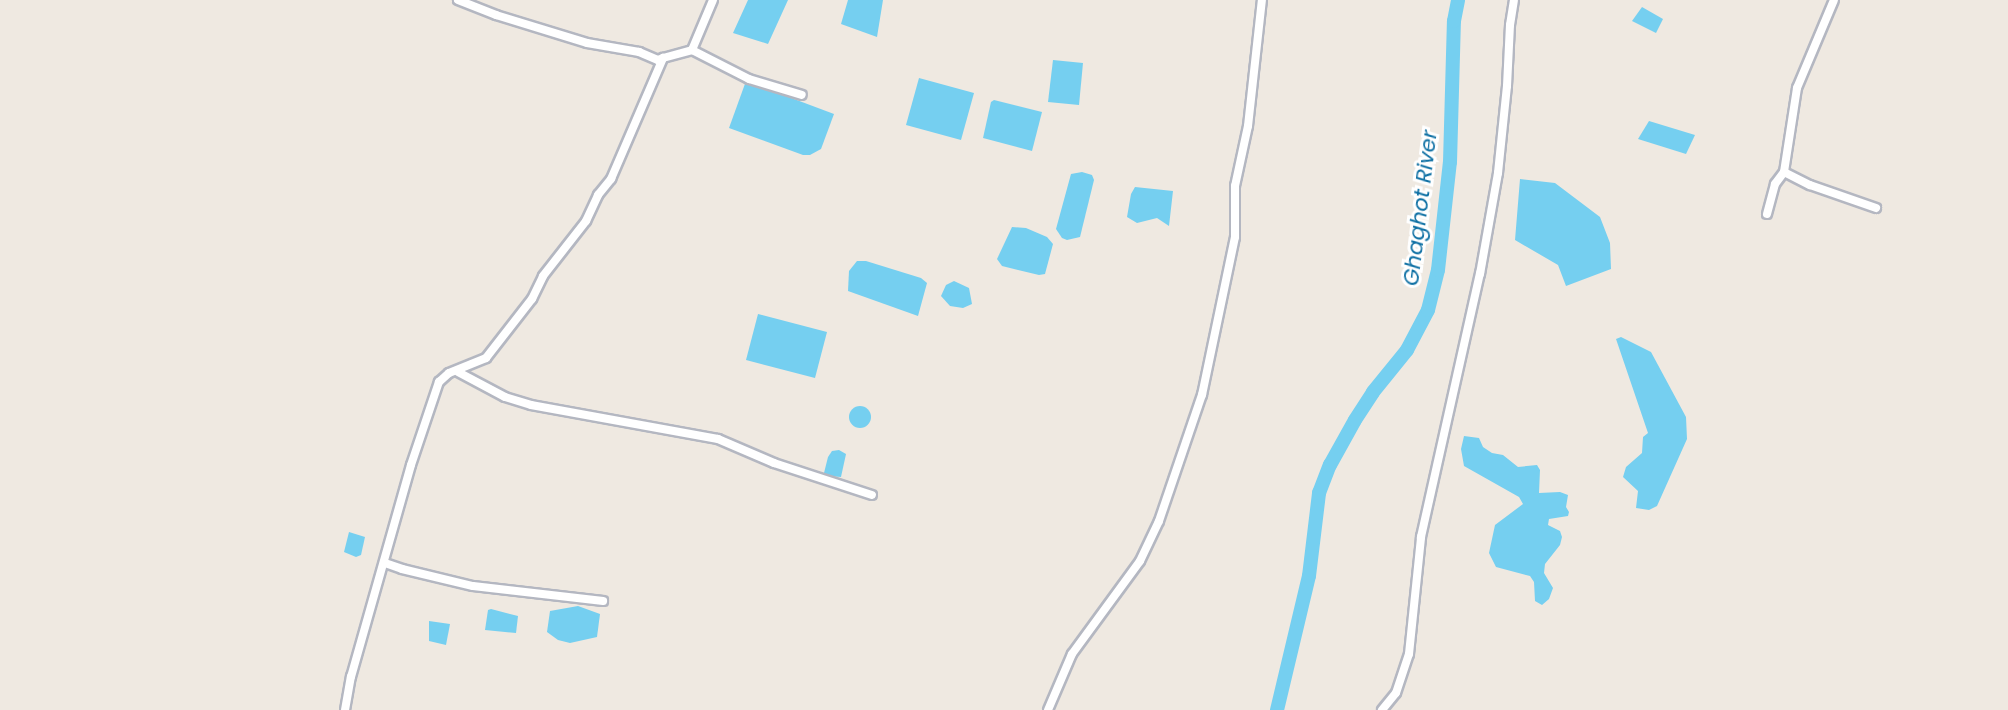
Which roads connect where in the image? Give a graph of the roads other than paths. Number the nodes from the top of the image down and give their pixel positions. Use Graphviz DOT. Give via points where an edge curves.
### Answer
graph roads {
  1 [pos="458,0"];
  2 [pos="713,0"];
  3 [pos="1262,0"];
  4 [pos="1514,0"];
  5 [pos="1834,0"];
  6 [pos="692,50"];
  7 [pos="663,58"];
  8 [pos="802,95"];
  9 [pos="1784,172"];
  10 [pos="1876,208"];
  11 [pos="1767,214"];
  12 [pos="458,372"];
  13 [pos="872,495"];
  14 [pos="385,563"];
  15 [pos="603,601"];
  16 [pos="345,710"];
  17 [pos="1048,710"];
  18 [pos="1382,710"];
  1 -- 7 [label="street" via="587,44"];
  2 -- 6 [label="street"];
  3 -- 17 [label="street" via="1248,126 1235,186 1235,237 1202,395 1159,521 1140,561 1072,654"];
  4 -- 18 [label="street" via="1498,172 1480,274 1420,537 1409,654 1396,693"];
  5 -- 9 [label="street" via="1797,88"];
  6 -- 7 [label="street"];
  6 -- 8 [label="street" via="749,80"];
  7 -- 12 [label="street" via="611,179 586,221 486,358"];
  9 -- 10 [label="street"];
  9 -- 11 [label="street" via="1775,184"];
  12 -- 13 [label="street" via="505,397 531,405 718,439 774,463"];
  12 -- 14 [label="street" via="449,373 439,382 433,396"];
  14 -- 15 [label="street" via="473,586"];
  14 -- 16 [label="street"];
}
